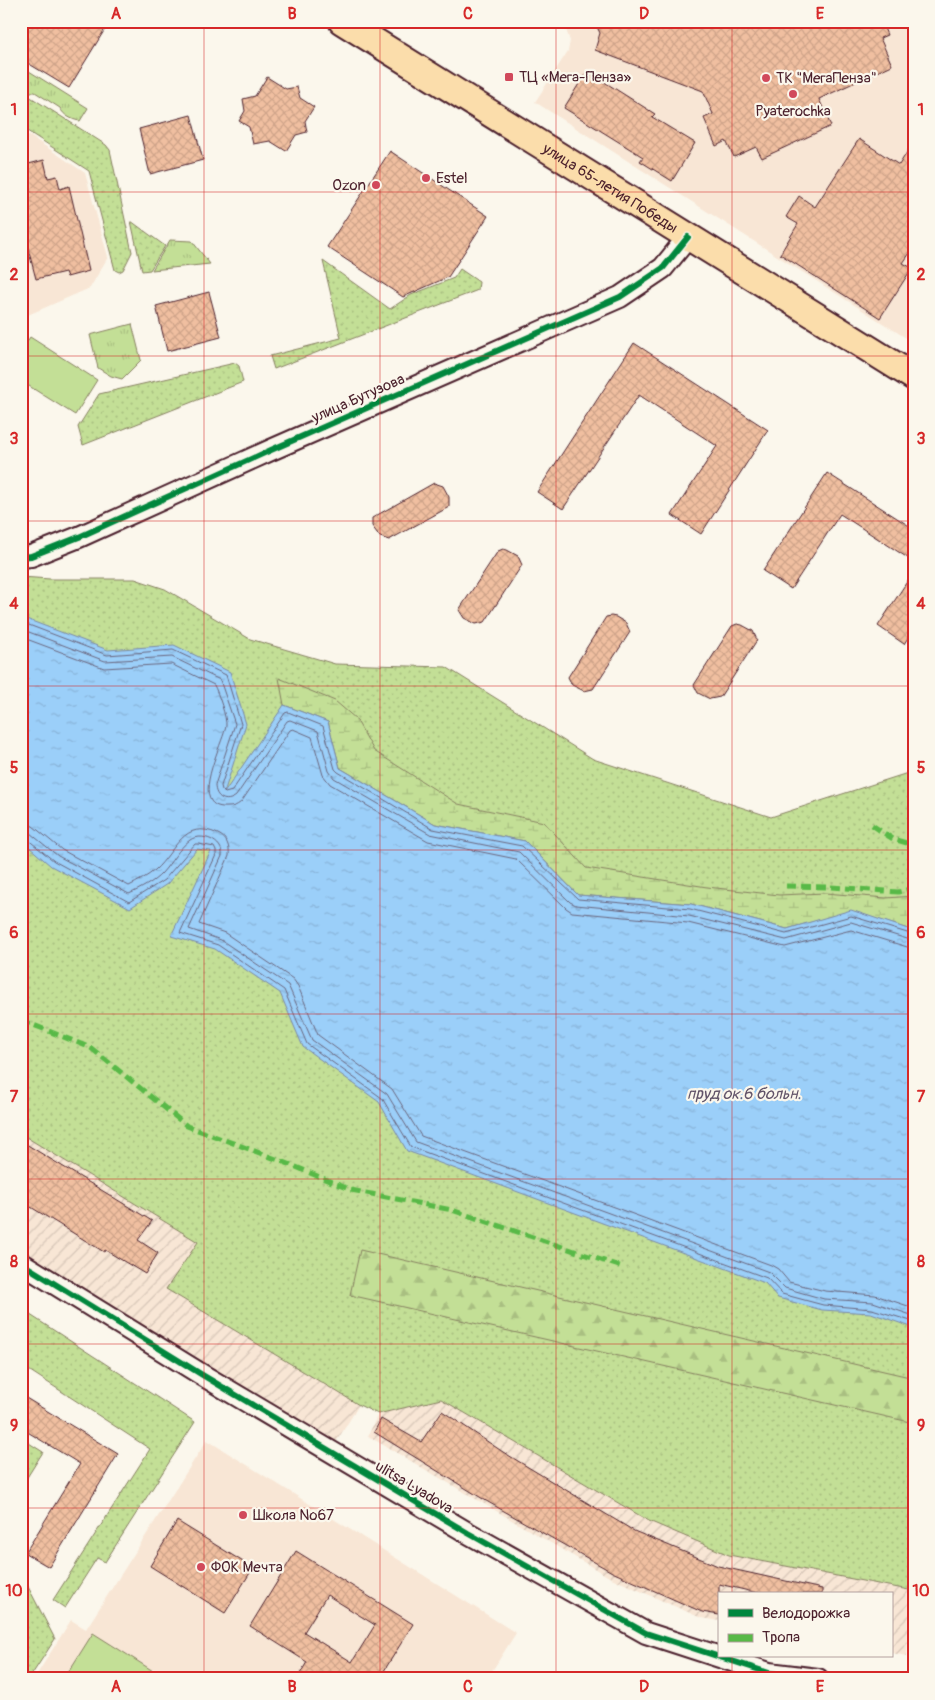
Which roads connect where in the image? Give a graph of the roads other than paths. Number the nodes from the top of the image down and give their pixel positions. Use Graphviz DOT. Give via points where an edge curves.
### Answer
graph roads {
  1 [pos="342,21"];
  2 [pos="688,237"];
  3 [pos="911,374"];
  4 [pos="21,557"];
  5 [pos="21,1263"];
  6 [pos="718,1656"];
  7 [pos="725,1658"];
  8 [pos="818,1679"];
  1 -- 2 [label="main road, улица 65-летия Победы"];
  2 -- 3 [label="main road, улица 65-летия Победы"];
  2 -- 4 [label="street, улица Бутузова" via="663,268 620,297 79,537"];
  5 -- 6 [label="street, ulitsa Lyadova" via="468,1533 646,1633"];
  7 -- 8 [label="street, ulitsa Lyadova" via="769,1672"];
}
